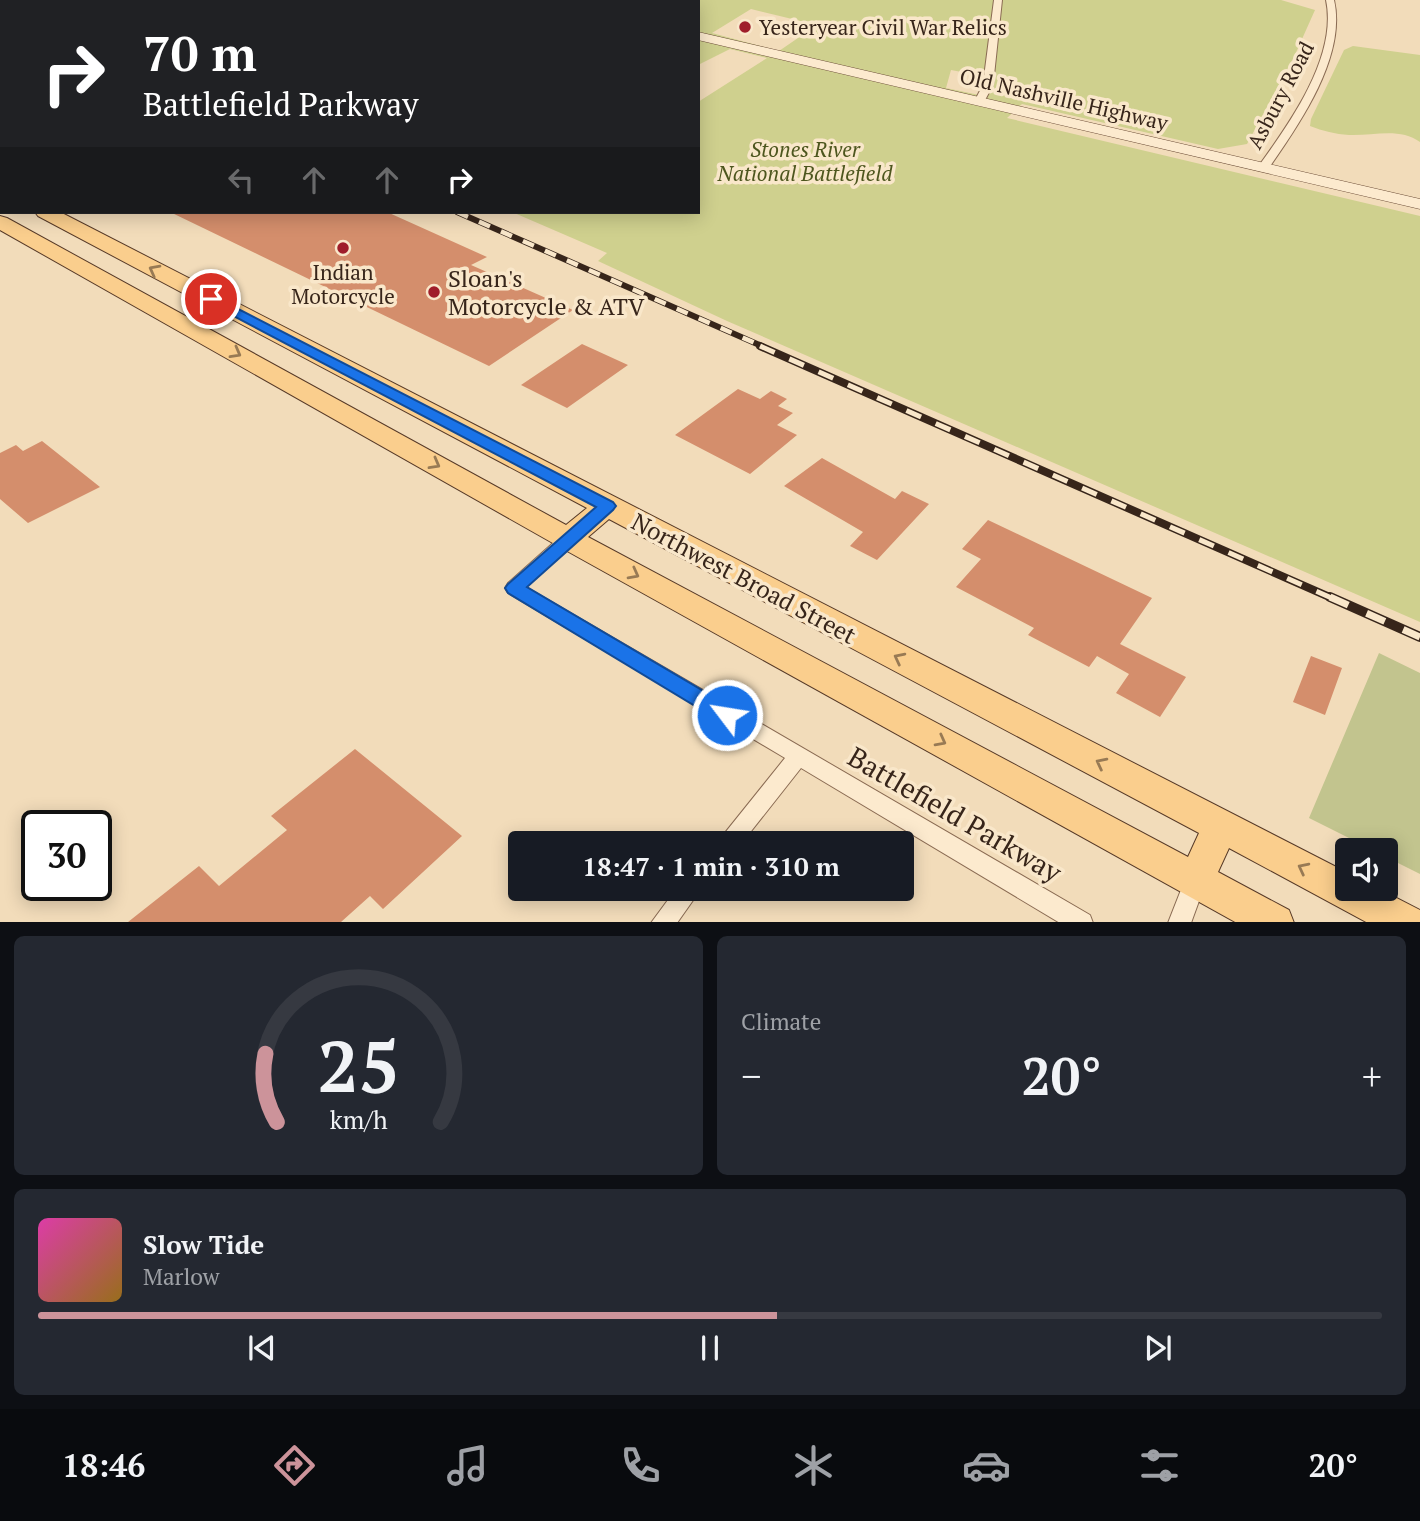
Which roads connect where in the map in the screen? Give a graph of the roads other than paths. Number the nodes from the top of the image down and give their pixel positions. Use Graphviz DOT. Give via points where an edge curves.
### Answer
graph roads {
  1 [pos="998,0"];
  2 [pos="1330,0"];
  3 [pos="700,36"];
  4 [pos="980,100"];
  5 [pos="1264,167"];
  6 [pos="1420,204"];
  7 [pos="49,214"];
  8 [pos="0,222"];
  9 [pos="105,244"];
  10 [pos="70,260"];
  11 [pos="394,393"];
  12 [pos="355,418"];
  13 [pos="607,506"];
  14 [pos="568,539"];
  15 [pos="798,757"];
  16 [pos="1221,826"];
  17 [pos="738,831"];
  18 [pos="1196,879"];
  19 [pos="680,901"];
  20 [pos="662,922"];
  21 [pos="1082,922"];
  22 [pos="1179,922"];
  23 [pos="1275,922"];
  24 [pos="1407,922"];
  1 -- 4 [label="street" via="988,85"];
  2 -- 5 [label="street, Asbury Road" via="1333,27 1323,61"];
  3 -- 4 [label="main road, Old Nashville Highway"];
  4 -- 5 [label="main road, Old Nashville Highway"];
  5 -- 6 [label="main road, Old Nashville Highway"];
  7 -- 9 [label="main road, Northwest Broad Street"];
  8 -- 10 [label="main road, Northwest Broad Street"];
  9 -- 10 [label="main road"];
  11 -- 9 [label="main road, Northwest Broad Street, one-way"];
  10 -- 12 [label="main road, Northwest Broad Street, one-way"];
  11 -- 12 [label="main road"];
  11 -- 13 [label="main road, Northwest Broad Street"];
  12 -- 14 [label="main road, Northwest Broad Street, one-way"];
  13 -- 14 [label="main road"];
  16 -- 13 [label="main road, Northwest Broad Street, one-way"];
  14 -- 15 [label="street, Battlefield Parkway" via="514,588"];
  14 -- 18 [label="main road, Northwest Broad Street, one-way"];
  15 -- 17 [label="street"];
  15 -- 21 [label="street, Battlefield Parkway"];
  16 -- 18 [label="main road"];
  24 -- 16 [label="main road, Northwest Broad Street, one-way"];
  18 -- 22 [label="street"];
  18 -- 23 [label="main road, Northwest Broad Street"];
  19 -- 20 [label="street"];
}
